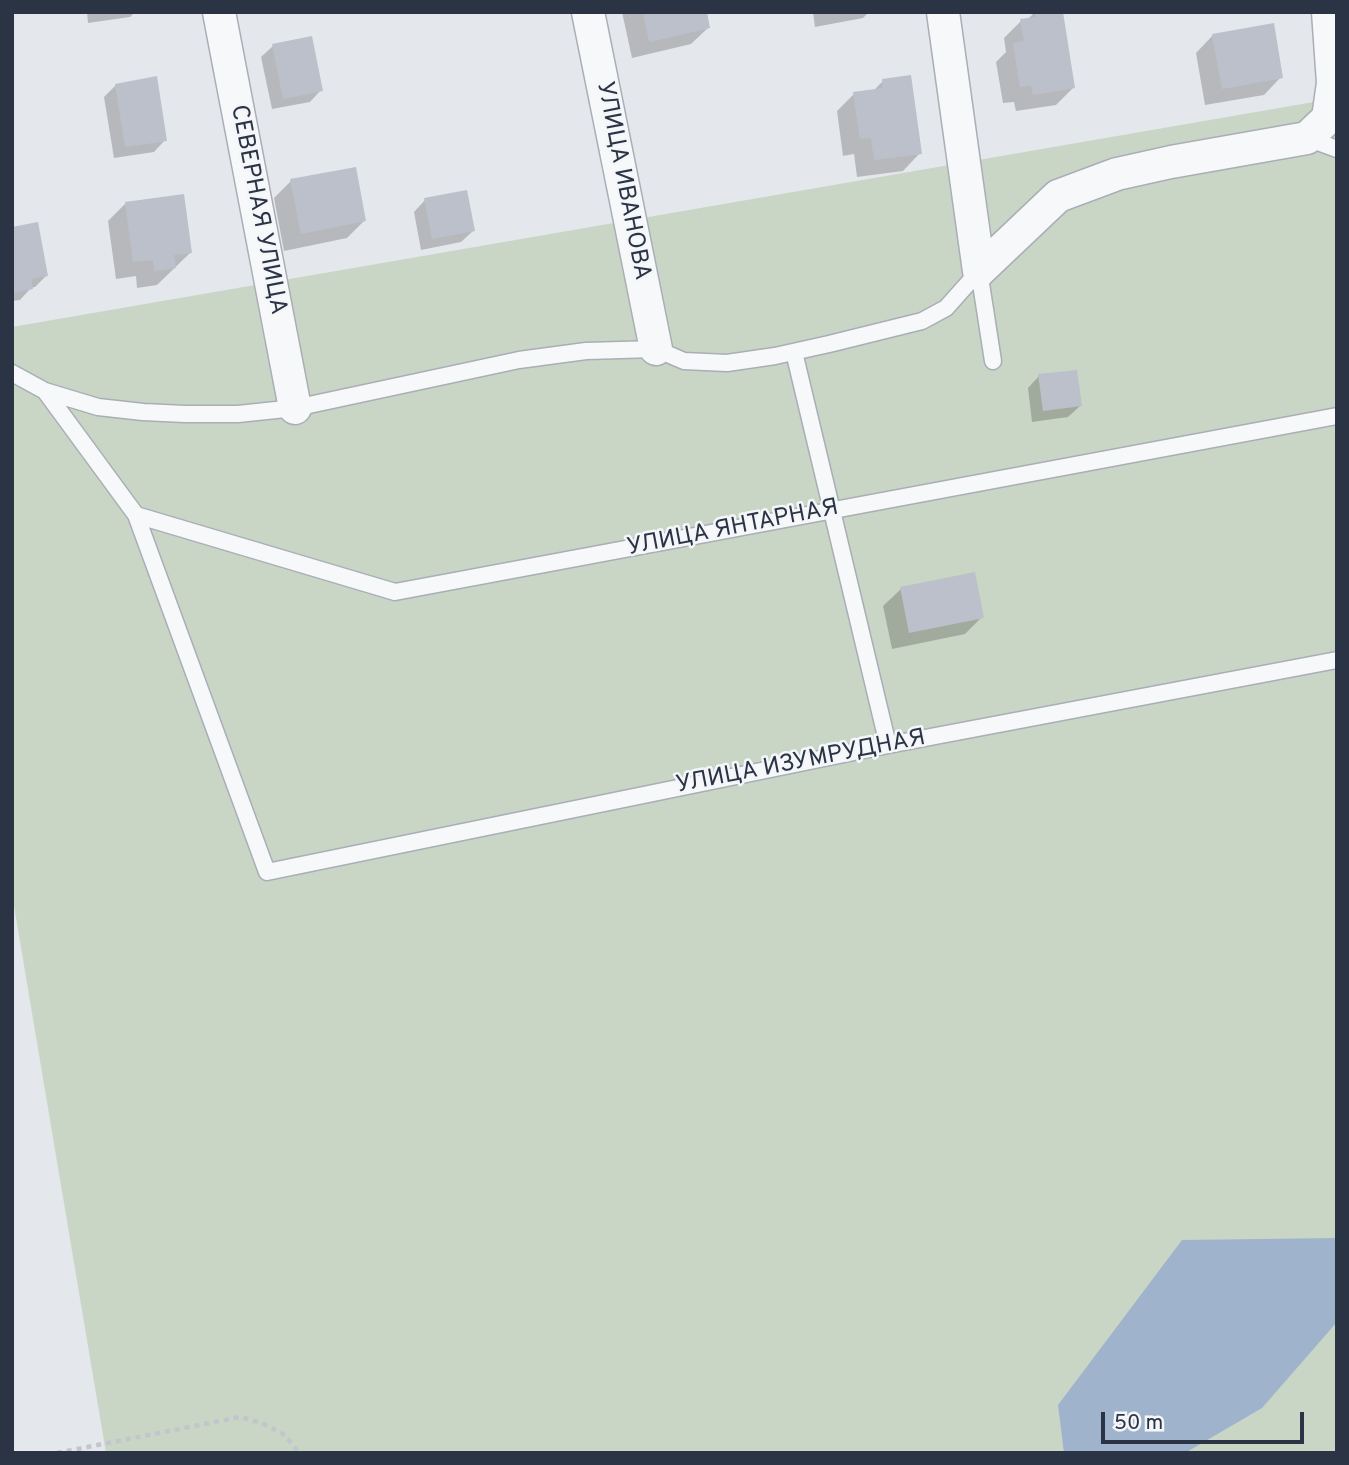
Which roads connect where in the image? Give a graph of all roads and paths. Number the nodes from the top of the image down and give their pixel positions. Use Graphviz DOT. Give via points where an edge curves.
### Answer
graph roads {
  1 [pos="219,12"];
  2 [pos="587,12"];
  3 [pos="943,12"];
  4 [pos="1328,12"];
  5 [pos="1307,138"];
  6 [pos="1337,149"];
  7 [pos="979,271"];
  8 [pos="656,349"];
  9 [pos="794,352"];
  10 [pos="993,361"];
  11 [pos="12,373"];
  12 [pos="45,391"];
  13 [pos="295,408"];
  14 [pos="1337,416"];
  15 [pos="832,510"];
  16 [pos="136,514"];
  17 [pos="1337,660"];
  18 [pos="888,745"];
  19 [pos="86,1450"];
  20 [pos="57,1453"];
  21 [pos="299,1453"];
  1 -- 13 [label="street, СЕВЕРНАЯ УЛИЦА"];
  2 -- 8 [label="street, УЛИЦА ИВАНОВА"];
  3 -- 7 [label="street"];
  4 -- 5 [label="street" via="1333,83 1328,118"];
  5 -- 6 [label="lane"];
  5 -- 7 [label="street" via="1117,174 1058,196"];
  7 -- 9 [label="lane" via="946,308 922,321"];
  7 -- 10 [label="lane"];
  8 -- 9 [label="lane" via="684,361 727,363"];
  8 -- 13 [label="lane" via="586,351 519,360"];
  9 -- 15 [label="lane"];
  11 -- 12 [label="lane"];
  12 -- 13 [label="lane" via="99,407 185,415"];
  12 -- 16 [label="lane"];
  14 -- 15 [label="lane, УЛИЦА ЯНТАРНАЯ"];
  15 -- 16 [label="lane, УЛИЦА ЯНТАРНАЯ" via="395,592"];
  15 -- 18 [label="lane"];
  16 -- 18 [label="lane, УЛИЦА ИЗУМРУДНАЯ" via="267,872"];
  17 -- 18 [label="lane, УЛИЦА ИЗУМРУДНАЯ"];
  19 -- 20 [label="path"];
  19 -- 21 [label="path" via="240,1417 285,1435"];
}
